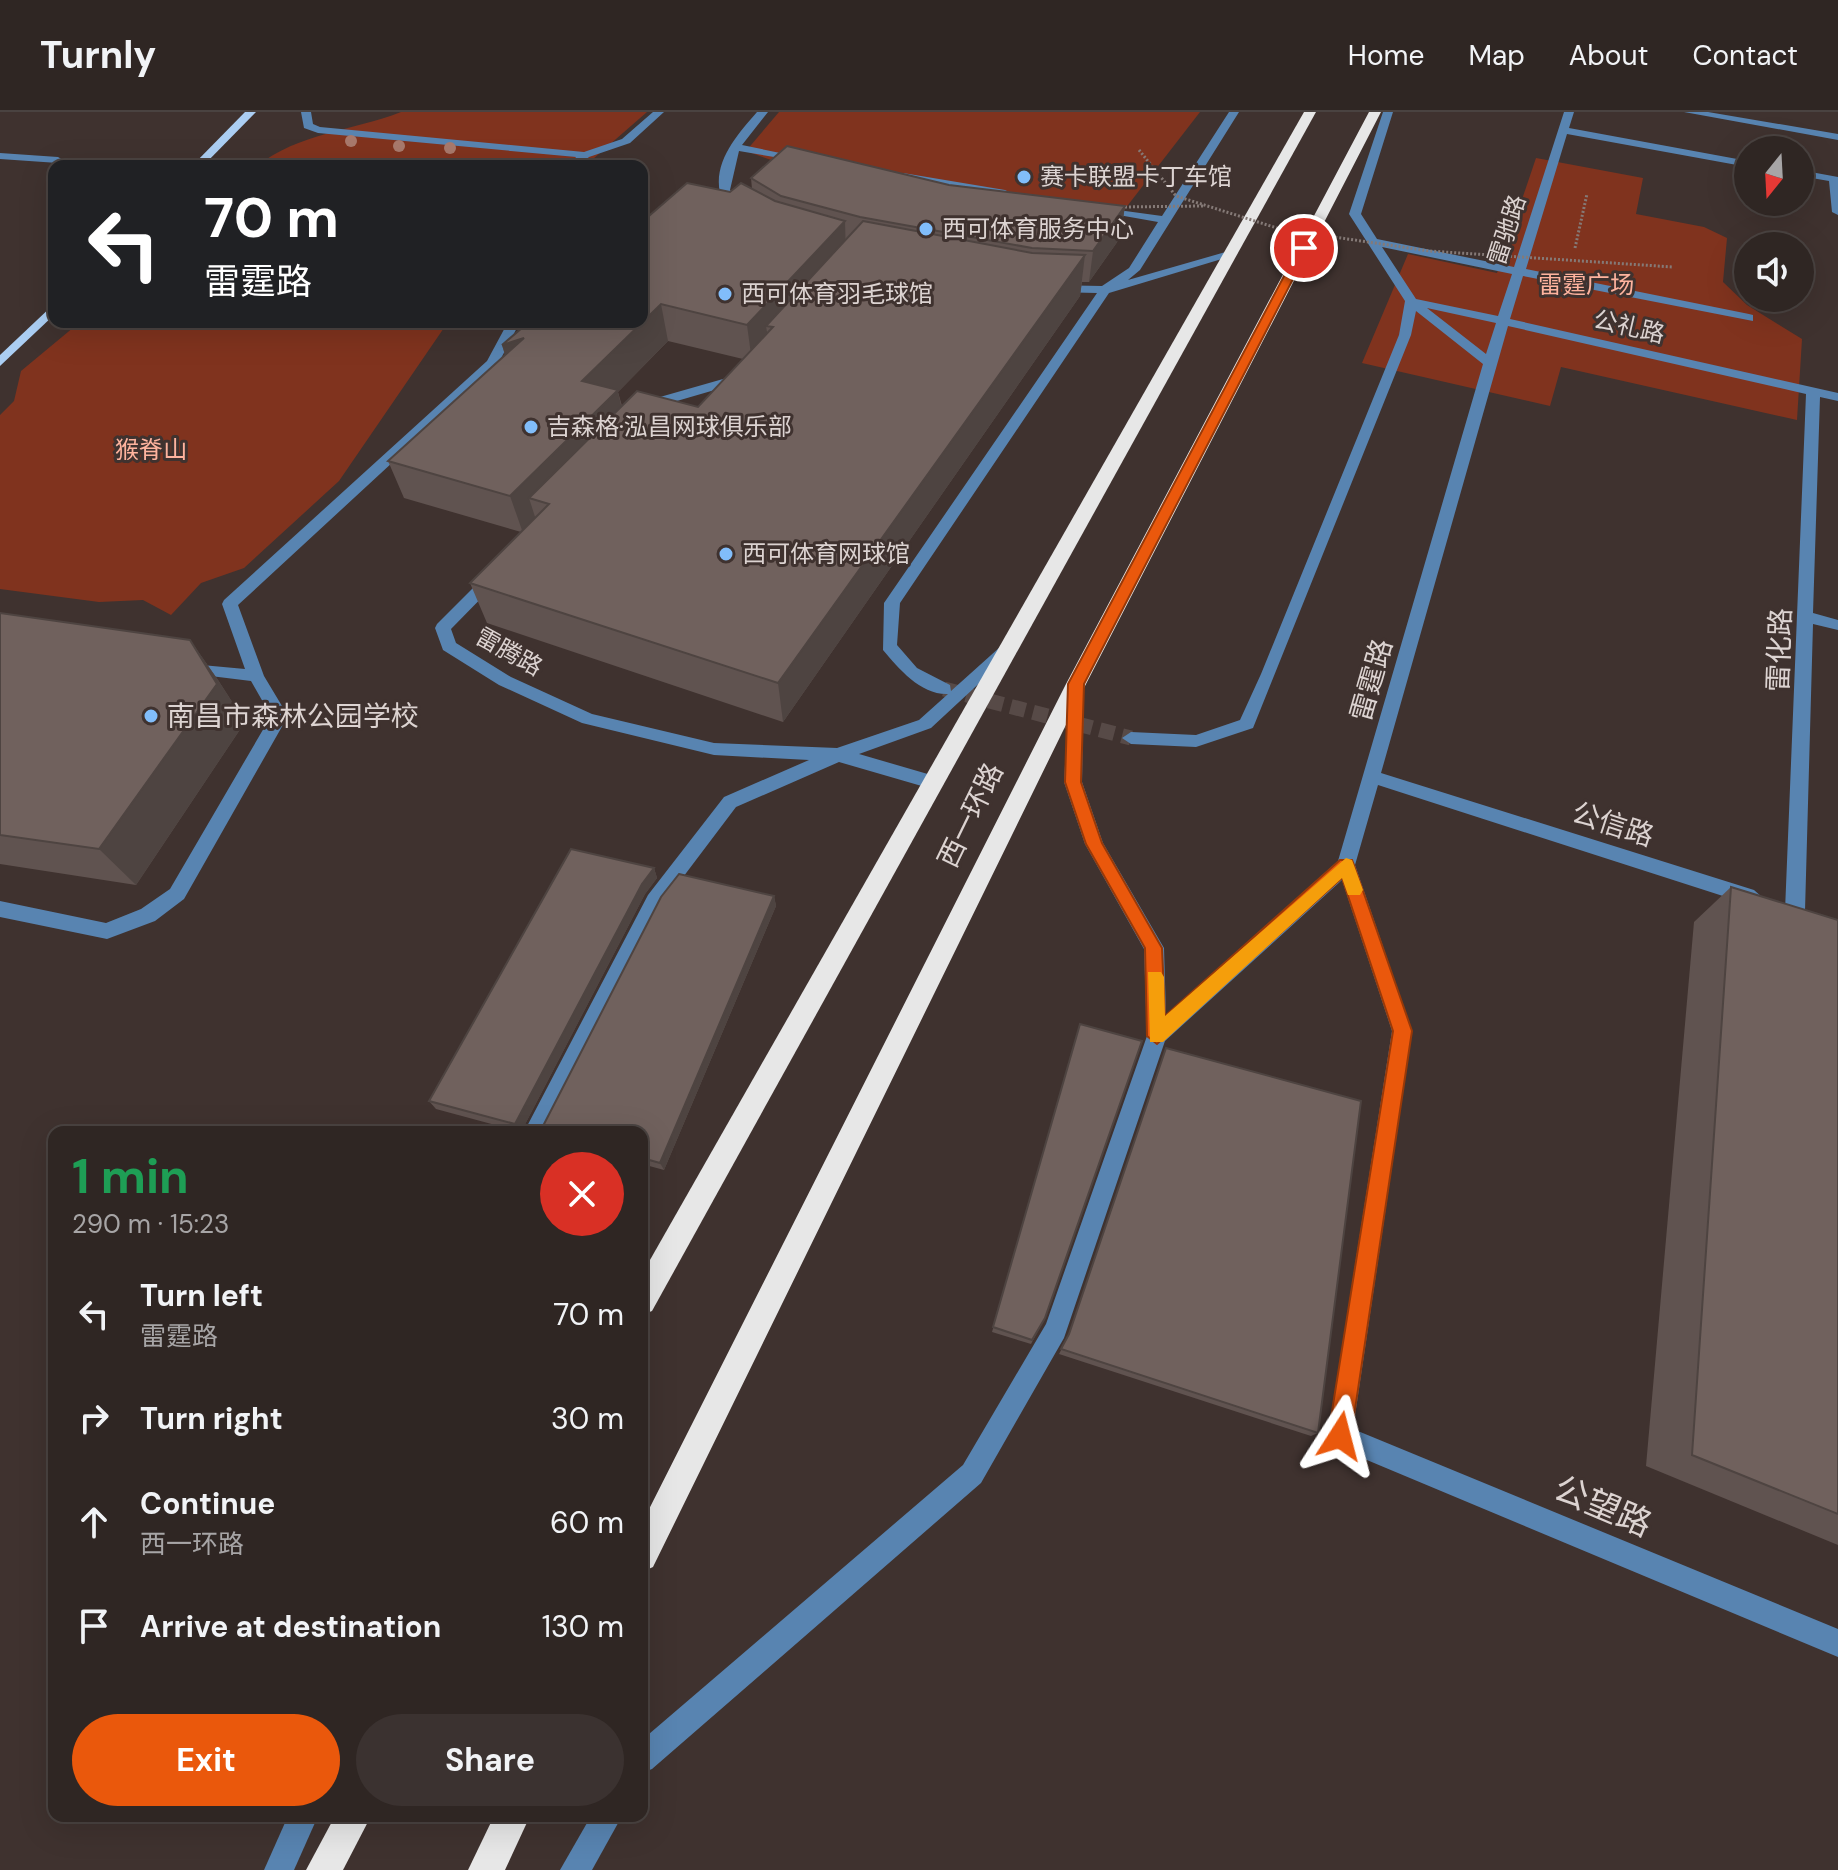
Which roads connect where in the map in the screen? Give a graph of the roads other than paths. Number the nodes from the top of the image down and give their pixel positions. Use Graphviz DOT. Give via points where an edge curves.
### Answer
graph roads {
  1 [pos="251,112"];
  2 [pos="306,112"];
  3 [pos="659,112"];
  4 [pos="763,112"];
  5 [pos="1234,112"];
  6 [pos="1310,112"];
  7 [pos="1375,112"];
  8 [pos="1388,112"];
  9 [pos="1569,112"];
  10 [pos="1689,112"];
  11 [pos="1563,130"];
  12 [pos="1838,137"];
  13 [pos="733,147"];
  14 [pos="585,155"];
  15 [pos="0,156"];
  16 [pos="58,160"];
  17 [pos="203,160"];
  18 [pos="580,160"];
  19 [pos="811,160"];
  20 [pos="1734,161"];
  21 [pos="888,173"];
  22 [pos="1814,175"];
  23 [pos="1012,194"];
  24 [pos="1090,207"];
  25 [pos="1838,212"];
  26 [pos="752,217"];
  27 [pos="1165,220"];
  28 [pos="1373,242"];
  29 [pos="1229,255"];
  30 [pos="1516,271"];
  31 [pos="1044,288"];
  32 [pos="1105,290"];
  33 [pos="1411,301"];
  34 [pos="48,314"];
  35 [pos="1749,318"];
  36 [pos="1502,321"];
  37 [pos="511,328"];
  38 [pos="0,362"];
  39 [pos="1490,363"];
  40 [pos="762,364"];
  41 [pos="1813,391"];
  42 [pos="1838,397"];
  43 [pos="643,423"];
  44 [pos="510,560"];
  45 [pos="1806,617"];
  46 [pos="1838,625"];
  47 [pos="1006,651"];
  48 [pos="165,664"];
  49 [pos="256,676"];
  50 [pos="1076,684"];
  51 [pos="944,689"];
  52 [pos="1131,738"];
  53 [pos="838,755"];
  54 [pos="1371,776"];
  55 [pos="932,782"];
  56 [pos="1346,865"];
  57 [pos="0,909"];
  58 [pos="1802,914"];
  59 [pos="1157,1036"];
  60 [pos="538,1126"];
  61 [pos="648,1290"];
  62 [pos="648,1544"];
  63 [pos="1838,1643"];
  64 [pos="648,1754"];
  65 [pos="300,1822"];
  66 [pos="351,1822"];
  67 [pos="510,1822"];
  68 [pos="603,1822"];
  69 [pos="279,1870"];
  70 [pos="324,1870"];
  71 [pos="486,1870"];
  72 [pos="575,1870"];
  1 -- 17 [label="main road"];
  2 -- 14 [label="street" via="308,126 318,130"];
  3 -- 14 [label="street" via="626,141"];
  4 -- 13 [label="street"];
  5 -- 27 [label="street"];
  6 -- 29 [label="highway, 西一环路"];
  7 -- 50 [label="highway, 西一环路"];
  8 -- 28 [label="street" via="1355,214"];
  9 -- 11 [label="street, 雷驰路"];
  10 -- 12 [label="street"];
  11 -- 20 [label="street"];
  11 -- 30 [label="street, 雷驰路"];
  13 -- 19 [label="street"];
  13 -- 26 [label="street" via="724,191"];
  14 -- 18 [label="street"];
  15 -- 16 [label="street"];
  21 -- 23 [label="street"];
  22 -- 25 [label="street" via="1834,179"];
  24 -- 27 [label="street"];
  27 -- 32 [label="street" via="1134,270"];
  28 -- 30 [label="street"];
  28 -- 33 [label="street"];
  29 -- 32 [label="street"];
  29 -- 47 [label="highway, 西一环路"];
  30 -- 35 [label="street"];
  30 -- 36 [label="street, 雷驰路"];
  31 -- 32 [label="street"];
  32 -- 51 [label="street" via="892,603 889,646 911,672"];
  33 -- 36 [label="street, 公礼路"];
  33 -- 39 [label="street"];
  33 -- 52 [label="street" via="1405,335 1247,724 1196,741"];
  34 -- 38 [label="main road"];
  36 -- 39 [label="street, 雷驰路"];
  36 -- 41 [label="street, 公礼路"];
  37 -- 49 [label="street" via="492,363 230,604"];
  39 -- 54 [label="street, 雷霆路"];
  40 -- 43 [label="street" via="752,375 665,400"];
  41 -- 42 [label="street, 公礼路"];
  41 -- 45 [label="street, 雷化路"];
  44 -- 53 [label="street, 雷腾路" via="443,628 449,646 505,681 588,719 714,749"];
  45 -- 46 [label="street"];
  45 -- 58 [label="street, 雷化路"];
  47 -- 53 [label="street" via="925,724"];
  47 -- 55 [label="highway, 西一环路"];
  48 -- 49 [label="street"];
  49 -- 57 [label="street" via="280,716 177,894 148,915 107,931"];
  50 -- 59 [label="street" via="1073,782 1094,844 1154,948"];
  50 -- 62 [label="highway, 西一环路"];
  53 -- 55 [label="street, 雷腾路"];
  53 -- 60 [label="street" via="730,802 655,900"];
  54 -- 56 [label="street, 雷霆路"];
  54 -- 58 [label="street, 公信路"];
  55 -- 61 [label="highway, 西一环路"];
  56 -- 59 [label="street"];
  56 -- 63 [label="street, 公望路" via="1402,1031 1340,1436"];
  59 -- 64 [label="street" via="1056,1330 972,1474"];
  65 -- 69 [label="street"];
  66 -- 70 [label="highway"];
  67 -- 71 [label="highway"];
  68 -- 72 [label="street"];
}
